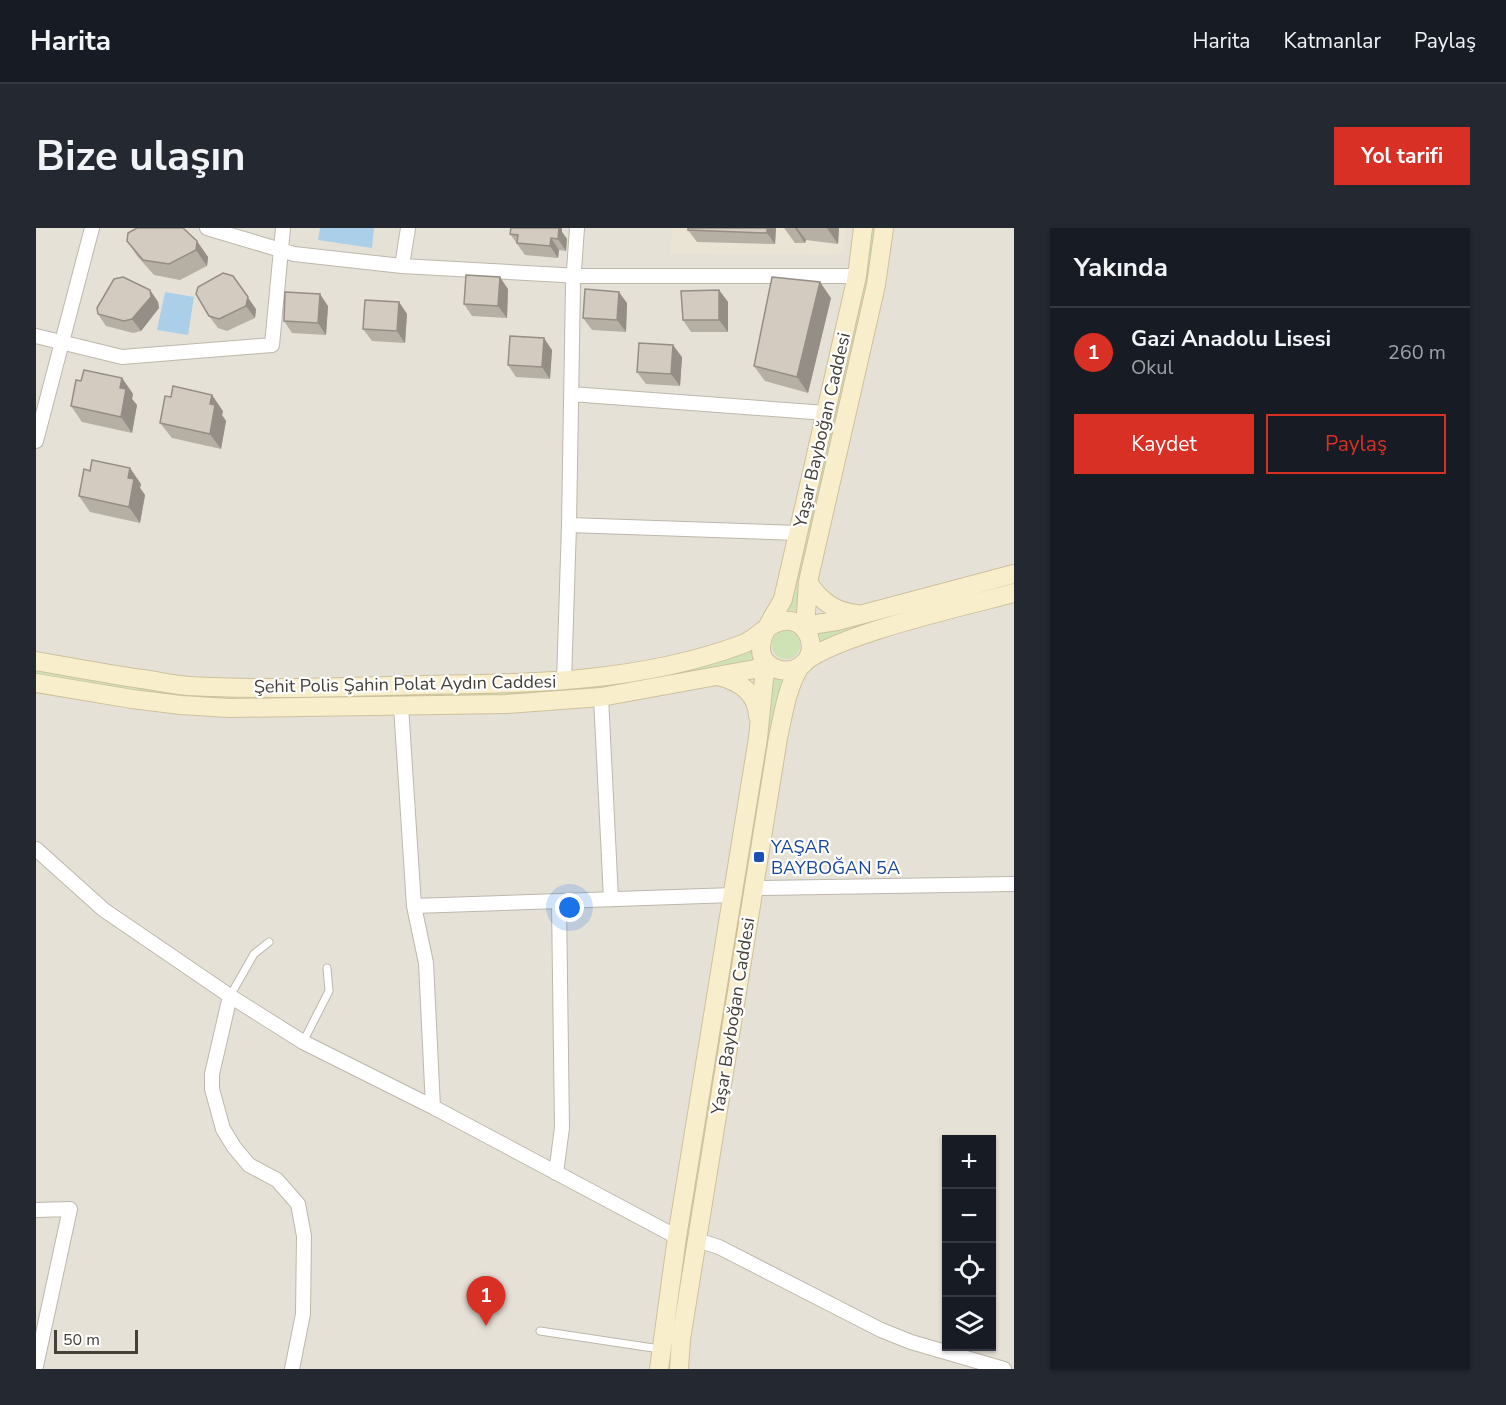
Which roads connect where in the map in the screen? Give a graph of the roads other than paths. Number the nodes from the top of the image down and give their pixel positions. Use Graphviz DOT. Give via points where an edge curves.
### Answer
graph roads {
  1 [pos="92,228"];
  2 [pos="207,228"];
  3 [pos="284,228"];
  4 [pos="408,228"];
  5 [pos="577,228"];
  6 [pos="863,228"];
  7 [pos="884,228"];
  8 [pos="280,251"];
  9 [pos="402,266"];
  10 [pos="573,276"];
  11 [pos="857,276"];
  12 [pos="36,336"];
  13 [pos="61,343"];
  14 [pos="571,394"];
  15 [pos="826,413"];
  16 [pos="36,441"];
  17 [pos="569,525"];
  18 [pos="798,533"];
  19 [pos="1014,574"];
  20 [pos="808,582"];
  21 [pos="1014,593"];
  22 [pos="862,614"];
  23 [pos="767,628"];
  24 [pos="805,629"];
  25 [pos="36,661"];
  26 [pos="768,664"];
  27 [pos="801,666"];
  28 [pos="713,675"];
  29 [pos="564,681"];
  30 [pos="36,683"];
  31 [pos="601,697"];
  32 [pos="401,706"];
  33 [pos="758,738"];
  34 [pos="36,849"];
  35 [pos="1014,885"];
  36 [pos="754,888"];
  37 [pos="733,895"];
  38 [pos="611,899"];
  39 [pos="559,902"];
  40 [pos="414,906"];
  41 [pos="269,942"];
  42 [pos="327,968"];
  43 [pos="230,996"];
  44 [pos="303,1042"];
  45 [pos="433,1107"];
  46 [pos="556,1173"];
  47 [pos="36,1210"];
  48 [pos="676,1237"];
  49 [pos="697,1240"];
  50 [pos="540,1331"];
  51 [pos="660,1349"];
  52 [pos="36,1366"];
  53 [pos="292,1369"];
  54 [pos="659,1369"];
  55 [pos="679,1369"];
  56 [pos="1004,1369"];
  1 -- 13 [label="street"];
  2 -- 8 [label="street"];
  3 -- 8 [label="street"];
  4 -- 9 [label="street"];
  5 -- 10 [label="street"];
  6 -- 11 [label="street, Yaşar Bayboğan Caddesi"];
  7 -- 20 [label="street, Yaşar Bayboğan Caddesi" via="876,285"];
  8 -- 9 [label="street"];
  8 -- 13 [label="street" via="272,345 122,357"];
  9 -- 10 [label="street"];
  10 -- 11 [label="street"];
  10 -- 14 [label="street"];
  11 -- 15 [label="street, Yaşar Bayboğan Caddesi"];
  12 -- 13 [label="street"];
  13 -- 16 [label="street"];
  14 -- 15 [label="street"];
  14 -- 17 [label="street"];
  15 -- 18 [label="street, Yaşar Bayboğan Caddesi"];
  17 -- 18 [label="street"];
  17 -- 29 [label="street"];
  18 -- 23 [label="street, Yaşar Bayboğan Caddesi" via="783,599"];
  19 -- 22 [label="street"];
  20 -- 22 [label="street" via="836,610"];
  20 -- 24 [label="street, Yaşar Bayboğan Caddesi"];
  21 -- 27 [label="street" via="855,637 831,646"];
  22 -- 24 [label="street"];
  23 -- 24 [label="street" via="789,621"];
  23 -- 26 [label="street" via="761,650"];
  23 -- 29 [label="street, Şehit Polis Şahin Polat Aydın Caddesi" via="751,641 698,658"];
  24 -- 27 [label="street" via="811,643 807,660"];
  25 -- 29 [label="street, Şehit Polis Şahin Polat Aydın Caddesi" via="187,686"];
  26 -- 27 [label="street" via="784,671"];
  26 -- 28 [label="street, Şehit Polis Şahin Polat Aydın Caddesi"];
  26 -- 33 [label="street, Yaşar Bayboğan Caddesi"];
  27 -- 36 [label="street, Yaşar Bayboğan Caddesi" via="778,738"];
  28 -- 31 [label="street, Şehit Polis Şahin Polat Aydın Caddesi"];
  28 -- 33 [label="street" via="748,690 757,705"];
  30 -- 32 [label="street, Şehit Polis Şahin Polat Aydın Caddesi" via="181,705"];
  31 -- 32 [label="street, Şehit Polis Şahin Polat Aydın Caddesi"];
  31 -- 38 [label="street"];
  32 -- 40 [label="street"];
  33 -- 37 [label="street, Yaşar Bayboğan Caddesi"];
  34 -- 43 [label="street" via="104,910"];
  35 -- 36 [label="street"];
  36 -- 49 [label="street, Yaşar Bayboğan Caddesi"];
  37 -- 38 [label="street"];
  37 -- 48 [label="street, Yaşar Bayboğan Caddesi"];
  38 -- 39 [label="street"];
  39 -- 40 [label="street"];
  39 -- 46 [label="street" via="562,1128"];
  40 -- 45 [label="street" via="426,963"];
  41 -- 43 [label="lane" via="254,954"];
  42 -- 44 [label="lane" via="329,991"];
  43 -- 44 [label="street"];
  43 -- 53 [label="street" via="212,1074 223,1129 249,1165 277,1180 298,1203 304,1236 303,1314"];
  44 -- 45 [label="street"];
  45 -- 46 [label="street"];
  46 -- 48 [label="street"];
  47 -- 52 [label="street" via="70,1209"];
  48 -- 51 [label="street, Yaşar Bayboğan Caddesi"];
  49 -- 55 [label="street, Yaşar Bayboğan Caddesi"];
  49 -- 56 [label="street" via="719,1247 880,1330"];
  50 -- 51 [label="lane"];
  51 -- 54 [label="street, Yaşar Bayboğan Caddesi"];
}
